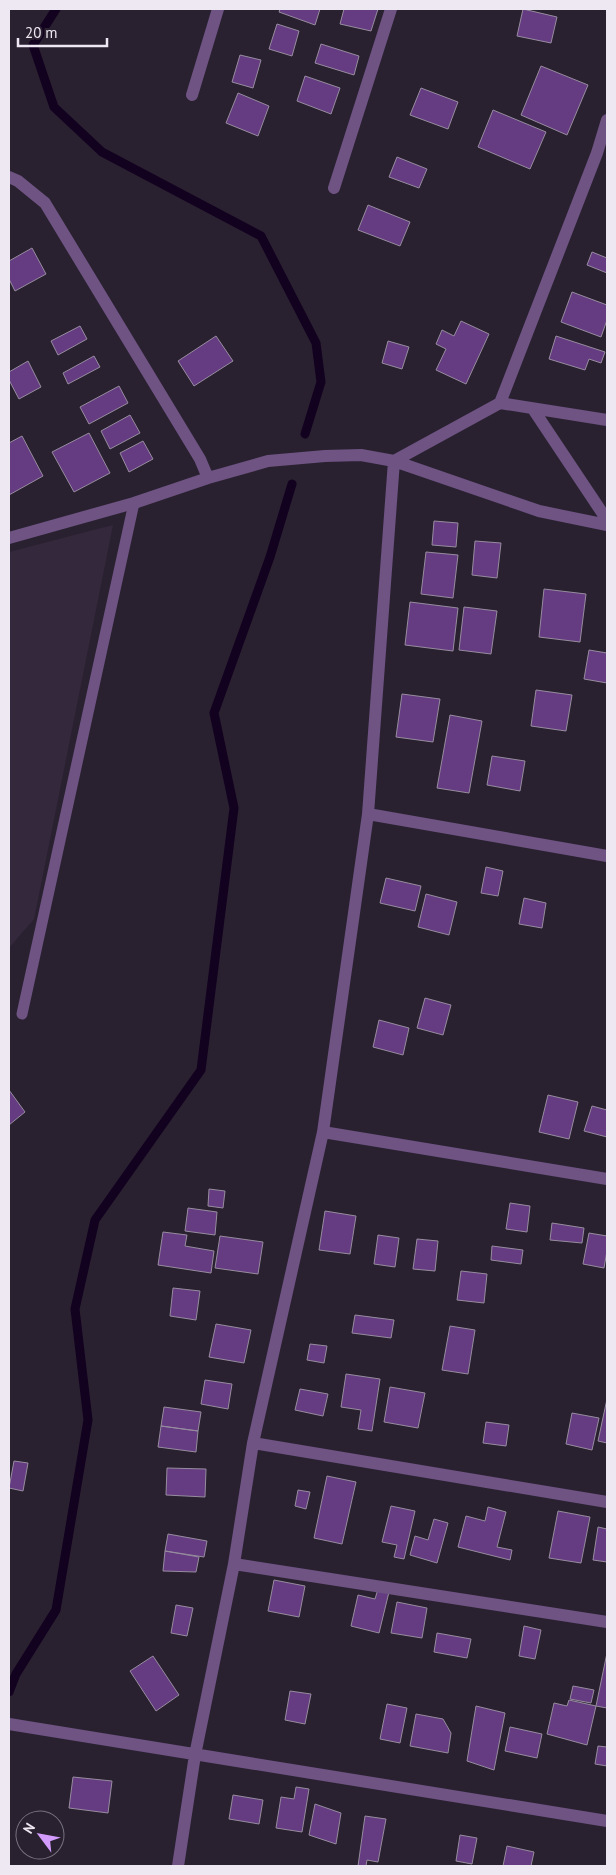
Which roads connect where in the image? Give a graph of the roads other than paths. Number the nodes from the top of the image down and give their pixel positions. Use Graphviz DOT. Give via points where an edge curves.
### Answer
graph roads {
  1 [pos="218,9"];
  2 [pos="391,9"];
  3 [pos="192,95"];
  4 [pos="607,120"];
  5 [pos="602,154"];
  6 [pos="9,178"];
  7 [pos="334,188"];
  8 [pos="500,403"];
  9 [pos="532,409"];
  10 [pos="607,420"];
  11 [pos="394,462"];
  12 [pos="208,478"];
  13 [pos="134,503"];
  14 [pos="607,520"];
  15 [pos="607,526"];
  16 [pos="9,538"];
  17 [pos="368,814"];
  18 [pos="607,856"];
  19 [pos="22,1014"];
  20 [pos="323,1132"];
  21 [pos="607,1179"];
  22 [pos="253,1443"];
  23 [pos="607,1502"];
  24 [pos="234,1564"];
  25 [pos="607,1622"];
  26 [pos="9,1724"];
  27 [pos="196,1755"];
  28 [pos="607,1821"];
  29 [pos="178,1866"];
  1 -- 3 [label="street"];
  2 -- 7 [label="street"];
  4 -- 5 [label="street"];
  5 -- 8 [label="street"];
  6 -- 12 [label="street" via="18,181 45,204 200,459"];
  8 -- 9 [label="street"];
  8 -- 11 [label="street"];
  9 -- 10 [label="street"];
  9 -- 14 [label="street"];
  11 -- 12 [label="street" via="361,455 325,456 268,462"];
  11 -- 15 [label="street" via="539,510"];
  11 -- 17 [label="street"];
  12 -- 13 [label="street"];
  13 -- 16 [label="street"];
  13 -- 19 [label="lane"];
  17 -- 18 [label="street"];
  17 -- 20 [label="street"];
  20 -- 21 [label="street"];
  20 -- 22 [label="street"];
  22 -- 23 [label="street"];
  22 -- 24 [label="street"];
  24 -- 25 [label="street"];
  24 -- 27 [label="street"];
  26 -- 27 [label="street"];
  27 -- 28 [label="street"];
  27 -- 29 [label="street"];
}
